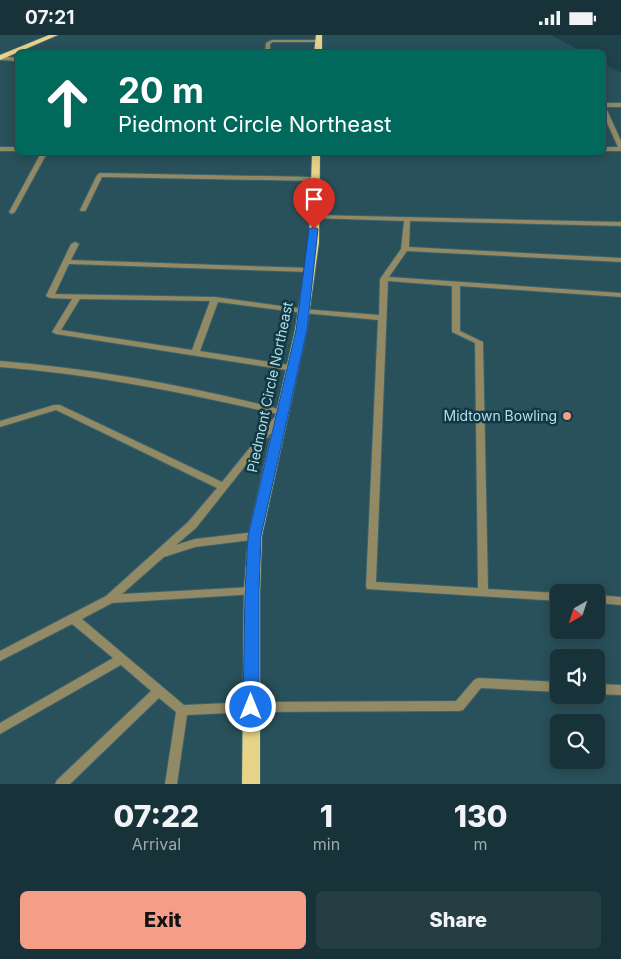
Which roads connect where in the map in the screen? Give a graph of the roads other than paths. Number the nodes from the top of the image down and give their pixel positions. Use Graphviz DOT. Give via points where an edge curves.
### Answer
graph roads {
  1 [pos="55,35"];
  2 [pos="319,38"];
  3 [pos="19,50"];
  4 [pos="267,50"];
  5 [pos="15,52"];
  6 [pos="0,58"];
  7 [pos="15,60"];
  8 [pos="606,105"];
  9 [pos="621,105"];
  10 [pos="606,115"];
  11 [pos="0,149"];
  12 [pos="15,149"];
  13 [pos="606,149"];
  14 [pos="621,149"];
  15 [pos="43,155"];
  16 [pos="316,155"];
  17 [pos="315,179"];
  18 [pos="83,210"];
  19 [pos="12,212"];
  20 [pos="314,217"];
  21 [pos="407,220"];
  22 [pos="621,224"];
  23 [pos="75,245"];
  24 [pos="405,249"];
  25 [pos="621,259"];
  26 [pos="66,262"];
  27 [pos="310,270"];
  28 [pos="384,279"];
  29 [pos="456,283"];
  30 [pos="621,295"];
  31 [pos="77,297"];
  32 [pos="215,299"];
  33 [pos="303,311"];
  34 [pos="382,318"];
  35 [pos="195,353"];
  36 [pos="0,364"];
  37 [pos="293,368"];
  38 [pos="283,413"];
  39 [pos="0,424"];
  40 [pos="224,487"];
  41 [pos="255,536"];
  42 [pos="161,554"];
  43 [pos="252,591"];
  44 [pos="483,591"];
  45 [pos="550,596"];
  46 [pos="110,599"];
  47 [pos="605,600"];
  48 [pos="621,601"];
  49 [pos="73,619"];
  50 [pos="0,656"];
  51 [pos="122,659"];
  52 [pos="550,687"];
  53 [pos="605,689"];
  54 [pos="160,690"];
  55 [pos="621,690"];
  56 [pos="251,707"];
  57 [pos="182,710"];
  58 [pos="0,729"];
  59 [pos="61,784"];
  60 [pos="171,784"];
  61 [pos="251,784"];
  1 -- 3 [label="main road"];
  2 -- 4 [label="street" via="272,41 268,43"];
  5 -- 6 [label="main road"];
  6 -- 7 [label="street"];
  8 -- 9 [label="street"];
  10 -- 14 [label="street"];
  11 -- 12 [label="street"];
  13 -- 14 [label="street"];
  15 -- 19 [label="street"];
  16 -- 17 [label="main road, Piedmont Circle Northeast"];
  17 -- 18 [label="street" via="100,175"];
  17 -- 20 [label="main road, Piedmont Circle Northeast"];
  20 -- 21 [label="street"];
  20 -- 27 [label="main road, Piedmont Circle Northeast"];
  21 -- 22 [label="street"];
  21 -- 24 [label="street"];
  23 -- 26 [label="street"];
  24 -- 25 [label="street"];
  24 -- 28 [label="street"];
  26 -- 27 [label="street"];
  26 -- 31 [label="street" via="50,296"];
  27 -- 33 [label="main road, Piedmont Circle Northeast"];
  28 -- 29 [label="street"];
  28 -- 34 [label="street"];
  29 -- 30 [label="street"];
  29 -- 44 [label="street" via="456,332 479,342"];
  31 -- 32 [label="street"];
  31 -- 35 [label="street" via="56,332"];
  32 -- 33 [label="street"];
  32 -- 35 [label="street"];
  33 -- 34 [label="street"];
  33 -- 37 [label="main road, Piedmont Circle Northeast"];
  34 -- 44 [label="street" via="371,585"];
  35 -- 37 [label="street"];
  36 -- 38 [label="street" via="33,366 174,388"];
  37 -- 38 [label="main road, Piedmont Circle Northeast"];
  38 -- 40 [label="street"];
  38 -- 41 [label="main road, Piedmont Circle Northeast"];
  39 -- 40 [label="street" via="57,407"];
  40 -- 42 [label="street" via="192,525"];
  41 -- 42 [label="street" via="196,543"];
  41 -- 43 [label="main road, Piedmont Circle Northeast"];
  42 -- 46 [label="street"];
  43 -- 46 [label="street"];
  43 -- 56 [label="main road, Piedmont Circle Northeast"];
  44 -- 45 [label="street"];
  46 -- 49 [label="street"];
  47 -- 48 [label="street"];
  49 -- 50 [label="street"];
  49 -- 51 [label="street"];
  51 -- 54 [label="street"];
  51 -- 58 [label="street"];
  52 -- 56 [label="street" via="478,683 459,706"];
  53 -- 55 [label="street"];
  54 -- 57 [label="street"];
  54 -- 59 [label="street"];
  56 -- 57 [label="street"];
  56 -- 61 [label="main road, Piedmont Circle Northeast"];
  57 -- 60 [label="street"];
}
